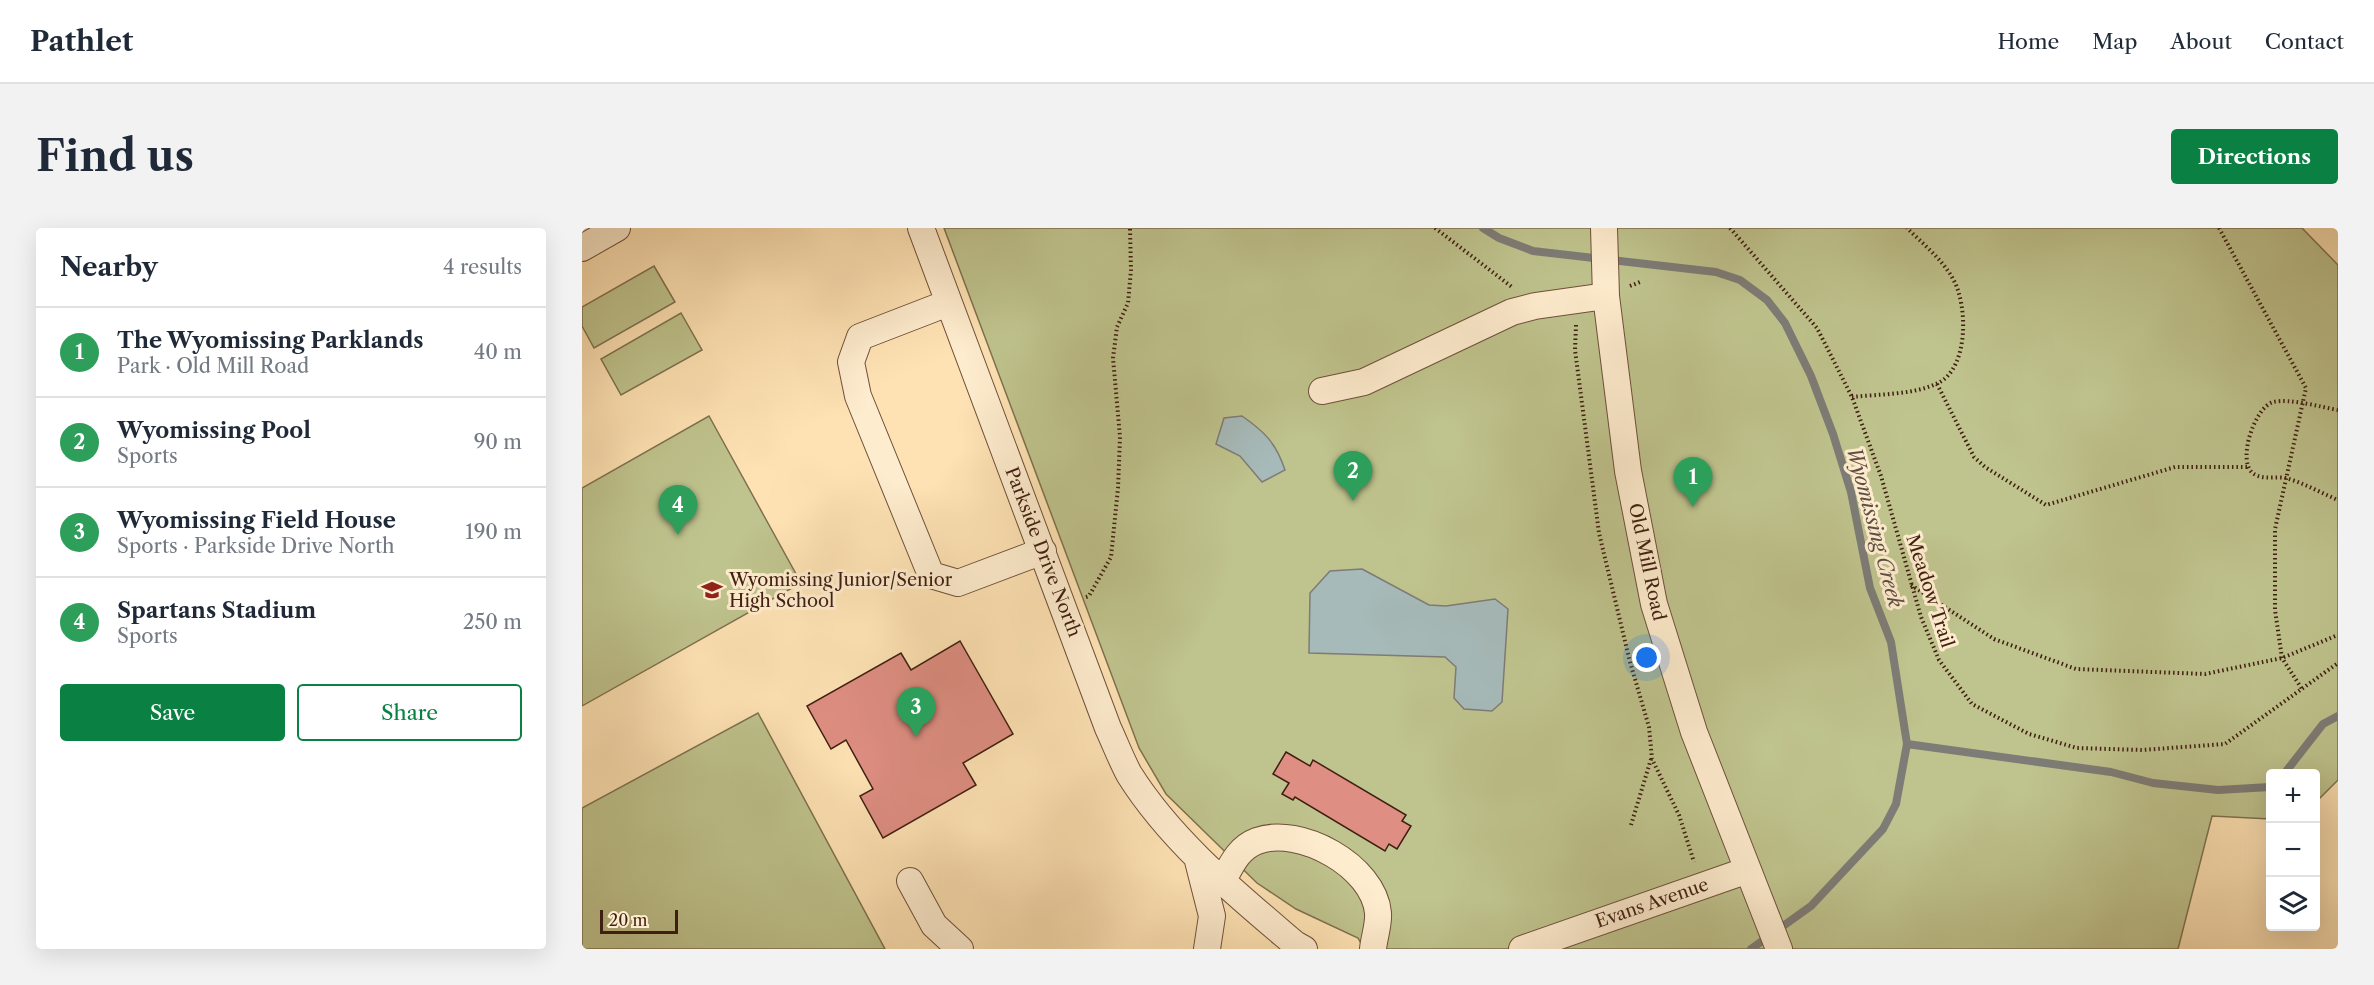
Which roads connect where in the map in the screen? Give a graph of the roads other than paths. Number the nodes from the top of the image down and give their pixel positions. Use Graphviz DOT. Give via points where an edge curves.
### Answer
graph roads {
  1 [pos="617,228"];
  2 [pos="921,228"];
  3 [pos="1604,228"];
  4 [pos="582,248"];
  5 [pos="1606,291"];
  6 [pos="948,303"];
  7 [pos="1322,391"];
  8 [pos="1043,551"];
  9 [pos="1197,857"];
  10 [pos="1748,870"];
  11 [pos="910,881"];
  12 [pos="1222,882"];
  13 [pos="1779,948"];
  14 [pos="960,949"];
  15 [pos="1207,949"];
  16 [pos="1304,949"];
  17 [pos="1372,949"];
  18 [pos="1522,949"];
  1 -- 4 [label="street"];
  2 -- 6 [label="street, Parkside Drive North"];
  3 -- 5 [label="street, Old Mill Road"];
  5 -- 7 [label="street" via="1512,312 1364,382"];
  5 -- 10 [label="street, Old Mill Road" via="1628,471 1654,604 1690,721"];
  6 -- 8 [label="street, Parkside Drive North"];
  6 -- 8 [label="street" via="861,337 851,362 858,396 931,574 958,583"];
  8 -- 9 [label="street, Parkside Drive North" via="1127,771"];
  9 -- 12 [label="street, Parkside Drive North"];
  9 -- 15 [label="street, Parkside Drive North" via="1212,916"];
  10 -- 13 [label="street, Old Mill Road"];
  10 -- 18 [label="street, Evans Avenue"];
  11 -- 14 [label="street" via="934,924"];
  12 -- 16 [label="street, Parkside Drive North"];
  12 -- 17 [label="street" via="1237,856 1255,842 1277,837 1306,842 1338,856 1366,882 1378,913"];
}
